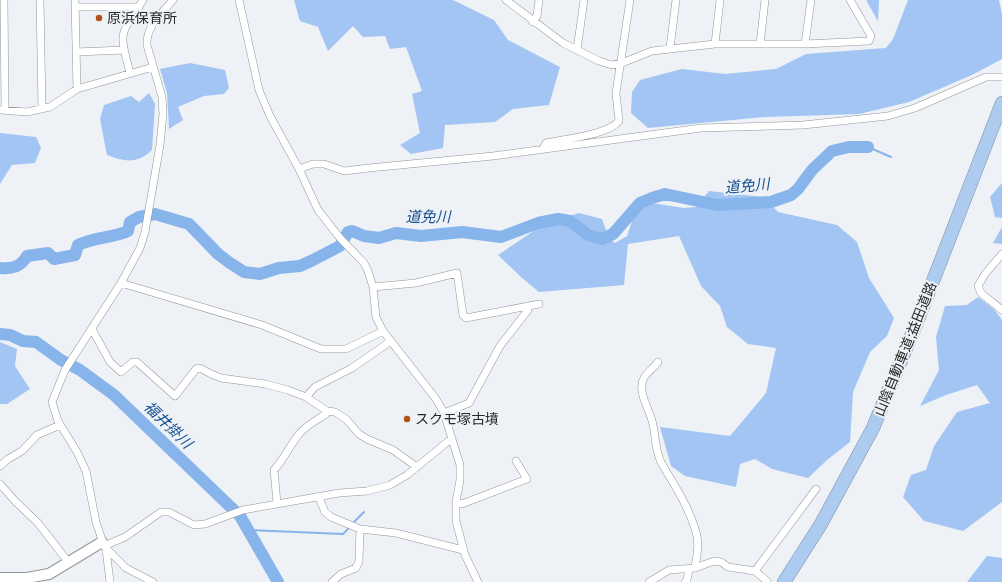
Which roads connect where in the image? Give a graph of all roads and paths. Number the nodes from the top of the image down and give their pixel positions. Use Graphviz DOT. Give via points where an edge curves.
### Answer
graph roads {
  1 [pos="4,0"];
  2 [pos="40,0"];
  3 [pos="143,0"];
  4 [pos="173,0"];
  5 [pos="240,0"];
  6 [pos="506,0"];
  7 [pos="539,0"];
  8 [pos="584,0"];
  9 [pos="630,0"];
  10 [pos="676,0"];
  11 [pos="720,0"];
  12 [pos="765,0"];
  13 [pos="811,0"];
  14 [pos="850,0"];
  15 [pos="75,3"];
  16 [pos="139,7"];
  17 [pos="533,22"];
  18 [pos="715,44"];
  19 [pos="760,44"];
  20 [pos="805,44"];
  21 [pos="670,48"];
  22 [pos="124,50"];
  23 [pos="577,50"];
  24 [pos="76,52"];
  25 [pos="622,63"];
  26 [pos="153,67"];
  27 [pos="130,73"];
  28 [pos="1002,77"];
  29 [pos="77,89"];
  30 [pos="1002,103"];
  31 [pos="42,109"];
  32 [pos="3,110"];
  33 [pos="543,149"];
  34 [pos="299,169"];
  35 [pos="1002,254"];
  36 [pos="121,284"];
  37 [pos="373,287"];
  38 [pos="539,304"];
  39 [pos="527,306"];
  40 [pos="1002,310"];
  41 [pos="92,329"];
  42 [pos="383,331"];
  43 [pos="390,341"];
  44 [pos="658,362"];
  45 [pos="306,397"];
  46 [pos="327,411"];
  47 [pos="444,413"];
  48 [pos="60,425"];
  49 [pos="451,439"];
  50 [pos="516,461"];
  51 [pos="0,466"];
  52 [pos="417,467"];
  53 [pos="0,484"];
  54 [pos="816,489"];
  55 [pos="319,498"];
  56 [pos="456,502"];
  57 [pos="278,503"];
  58 [pos="360,528"];
  59 [pos="104,546"];
  60 [pos="463,550"];
  61 [pos="69,563"];
  62 [pos="692,569"];
  63 [pos="755,571"];
  64 [pos="0,578"];
  65 [pos="767,581"];
  66 [pos="110,582"];
  67 [pos="153,582"];
  68 [pos="332,582"];
  69 [pos="478,582"];
  70 [pos="649,582"];
  71 [pos="685,582"];
  72 [pos="784,582"];
  1 -- 32 [label="street"];
  2 -- 31 [label="street"];
  3 -- 16 [label="street"];
  4 -- 26 [label="street" via="155,20 146,36"];
  5 -- 34 [label="street" via="264,103"];
  6 -- 17 [label="street"];
  7 -- 17 [label="street" via="537,16"];
  8 -- 23 [label="street"];
  9 -- 25 [label="street"];
  10 -- 21 [label="street"];
  11 -- 18 [label="street"];
  12 -- 19 [label="street"];
  13 -- 20 [label="street"];
  14 -- 20 [label="street" via="871,36 869,41"];
  15 -- 16 [label="street"];
  15 -- 24 [label="street"];
  16 -- 22 [label="street" via="122,33"];
  17 -- 23 [label="street" via="563,44"];
  18 -- 19 [label="street"];
  18 -- 21 [label="street"];
  19 -- 20 [label="street"];
  21 -- 25 [label="street" via="652,51"];
  22 -- 24 [label="street"];
  22 -- 27 [label="street"];
  23 -- 25 [label="street" via="612,65"];
  24 -- 29 [label="street"];
  25 -- 33 [label="street" via="616,93 619,121 614,127 546,143"];
  26 -- 27 [label="street"];
  26 -- 36 [label="street" via="162,97 160,145 144,238"];
  27 -- 29 [label="street"];
  28 -- 33 [label="street" via="986,77 915,108 888,116 803,125 701,128"];
  29 -- 31 [label="street" via="50,107"];
  30 -- 72 [label="highway, 山陰自動車道;益田道路" via="873,428 821,524"];
  31 -- 32 [label="street" via="27,112"];
  33 -- 34 [label="street" via="344,170 324,164 313,164"];
  34 -- 37 [label="street" via="318,210 364,263"];
  35 -- 40 [label="street" via="978,286 981,293"];
  36 -- 41 [label="street"];
  36 -- 42 [label="street" via="262,325 321,349 346,349"];
  37 -- 39 [label="street" via="416,283 457,273 463,315 466,318"];
  37 -- 42 [label="street" via="376,316"];
  38 -- 39 [label="street"];
  39 -- 47 [label="street" via="528,310 500,346 469,403"];
  41 -- 45 [label="street" via="110,362 121,372 132,362 137,362 175,396 196,369 200,368 221,378 265,384"];
  41 -- 48 [label="street" via="65,370 54,394 52,402"];
  42 -- 43 [label="street"];
  43 -- 45 [label="street" via="352,368 315,386"];
  43 -- 47 [label="street" via="436,398"];
  44 -- 62 [label="street" via="644,378 642,387 661,463 670,475 695,528 698,539"];
  45 -- 46 [label="street"];
  46 -- 52 [label="street" via="335,412 346,419 367,440 393,450"];
  46 -- 57 [label="street" via="300,433 274,470"];
  47 -- 49 [label="street"];
  48 -- 51 [label="street" via="37,435 22,451"];
  48 -- 59 [label="street" via="86,472"];
  49 -- 52 [label="street"];
  49 -- 56 [label="street" via="460,465"];
  50 -- 56 [label="street" via="527,479 462,504"];
  52 -- 55 [label="street" via="390,485"];
  53 -- 61 [label="street" via="38,523"];
  54 -- 63 [label="street"];
  55 -- 57 [label="street"];
  55 -- 58 [label="street" via="325,512 331,517"];
  56 -- 60 [label="street" via="456,521"];
  57 -- 59 [label="street" via="242,510 194,525 169,512 161,512 125,537"];
  58 -- 60 [label="street" via="396,533"];
  58 -- 68 [label="street" via="359,561 356,568 340,574"];
  59 -- 61 [label="street"];
  59 -- 66 [label="street"];
  59 -- 67 [label="street" via="126,568"];
  60 -- 69 [label="street"];
  61 -- 64 [label="street" via="49,574 27,578"];
  62 -- 63 [label="street" via="714,561 728,567"];
  62 -- 70 [label="street" via="669,570"];
  62 -- 71 [label="street"];
  63 -- 65 [label="street"];
}
